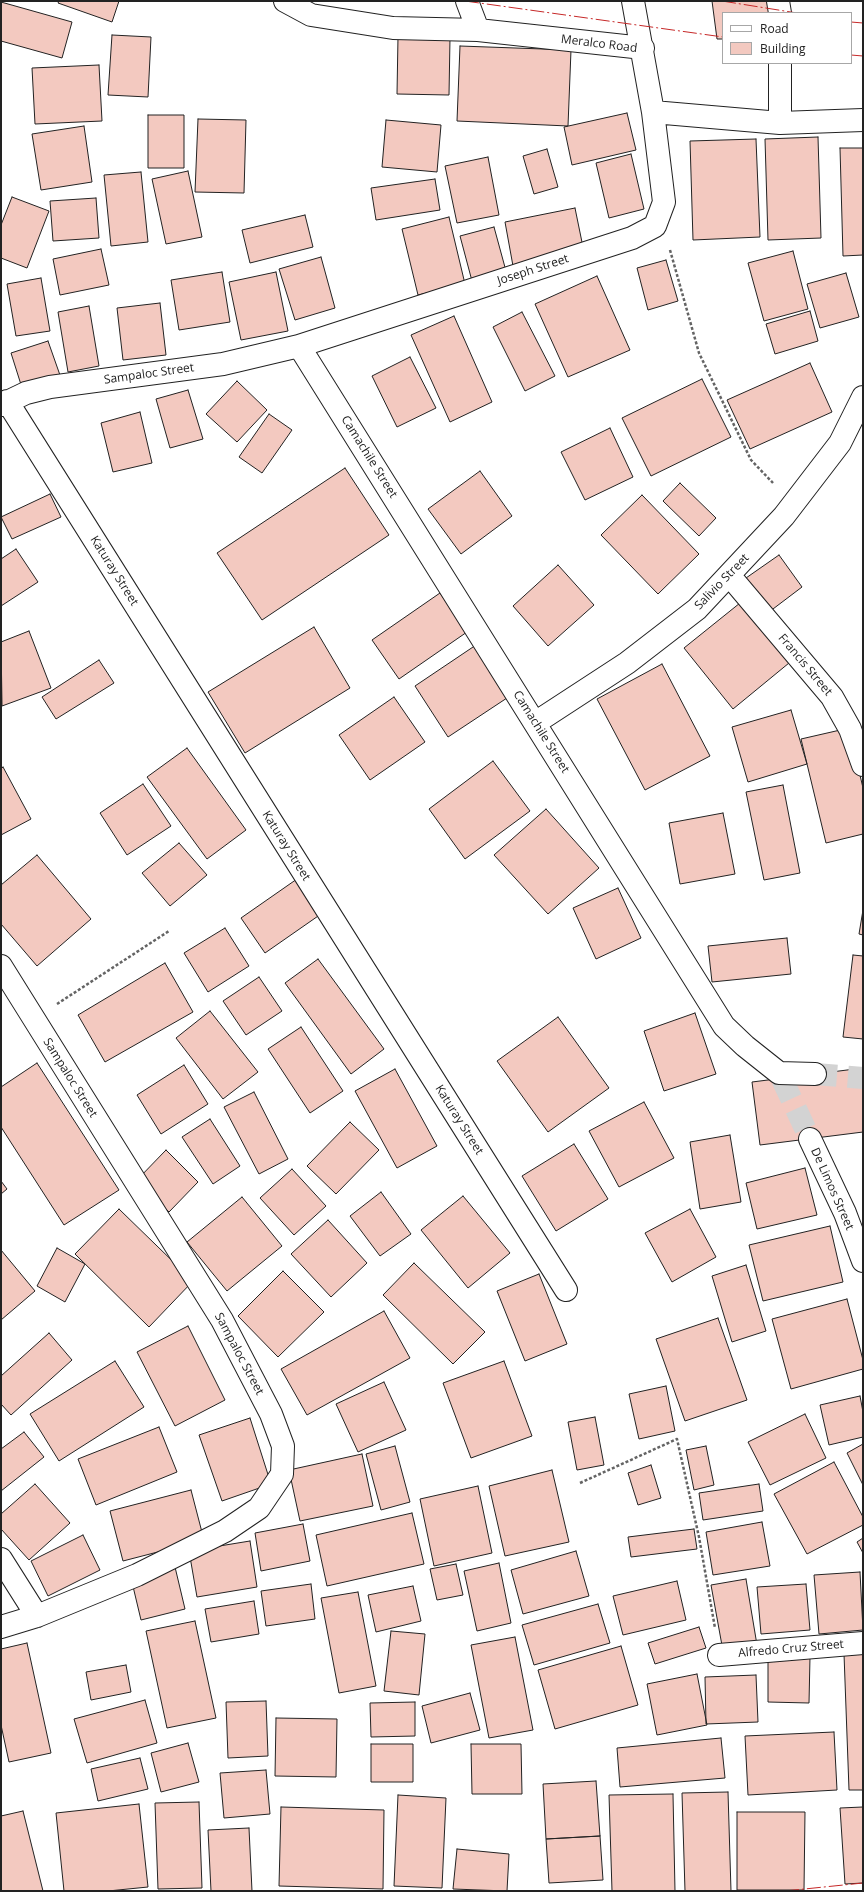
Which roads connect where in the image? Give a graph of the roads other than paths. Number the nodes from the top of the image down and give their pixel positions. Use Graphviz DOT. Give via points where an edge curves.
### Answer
graph roads {
  1 [pos="285,1"];
  2 [pos="467,1"];
  3 [pos="633,1"];
  4 [pos="778,1"];
  5 [pos="780,12"];
  6 [pos="478,30"];
  7 [pos="642,48"];
  8 [pos="780,64"];
  9 [pos="653,112"];
  10 [pos="863,120"];
  11 [pos="780,123"];
  12 [pos="299,346"];
  13 [pos="863,398"];
  14 [pos="4,403"];
  15 [pos="729,575"];
  16 [pos="535,723"];
  17 [pos="863,765"];
  18 [pos="1,966"];
  19 [pos="815,1074"];
  20 [pos="810,1139"];
  21 [pos="863,1261"];
  22 [pos="566,1290"];
  23 [pos="1,1558"];
  24 [pos="37,1616"];
  25 [pos="1,1626"];
  26 [pos="863,1643"];
  27 [pos="719,1655"];
  1 -- 6 [label="street, Meralco Road" via="311,15 393,28"];
  2 -- 6 [label="street"];
  3 -- 7 [label="street"];
  4 -- 5 [label="street"];
  6 -- 7 [label="street, Meralco Road"];
  7 -- 9 [label="street, Meralco Road"];
  8 -- 11 [label="street"];
  9 -- 11 [label="street"];
  9 -- 12 [label="street, Joseph Street" via="664,202 655,226 632,238"];
  10 -- 11 [label="street"];
  12 -- 14 [label="street, Sampaloc Street" via="223,364 50,388 26,393"];
  12 -- 16 [label="street, Camachile Street"];
  13 -- 15 [label="street, Salivio Street" via="840,444 793,504"];
  14 -- 22 [label="street, Katuray Street"];
  15 -- 16 [label="street, Salivio Street" via="697,609 656,641"];
  15 -- 17 [label="street, Francis Street" via="832,697 850,728"];
  16 -- 19 [label="street, Camachile Street" via="724,1026 781,1076"];
  18 -- 24 [label="street, Sampaloc Street" via="222,1320 271,1414 283,1446 282,1474 259,1508 225,1531 137,1575"];
  20 -- 21 [label="street, De Limos Street" via="845,1213"];
  23 -- 24 [label="street"];
  24 -- 25 [label="street, Sampaloc Street"];
  26 -- 27 [label="street, Alfredo Cruz Street"];
}
